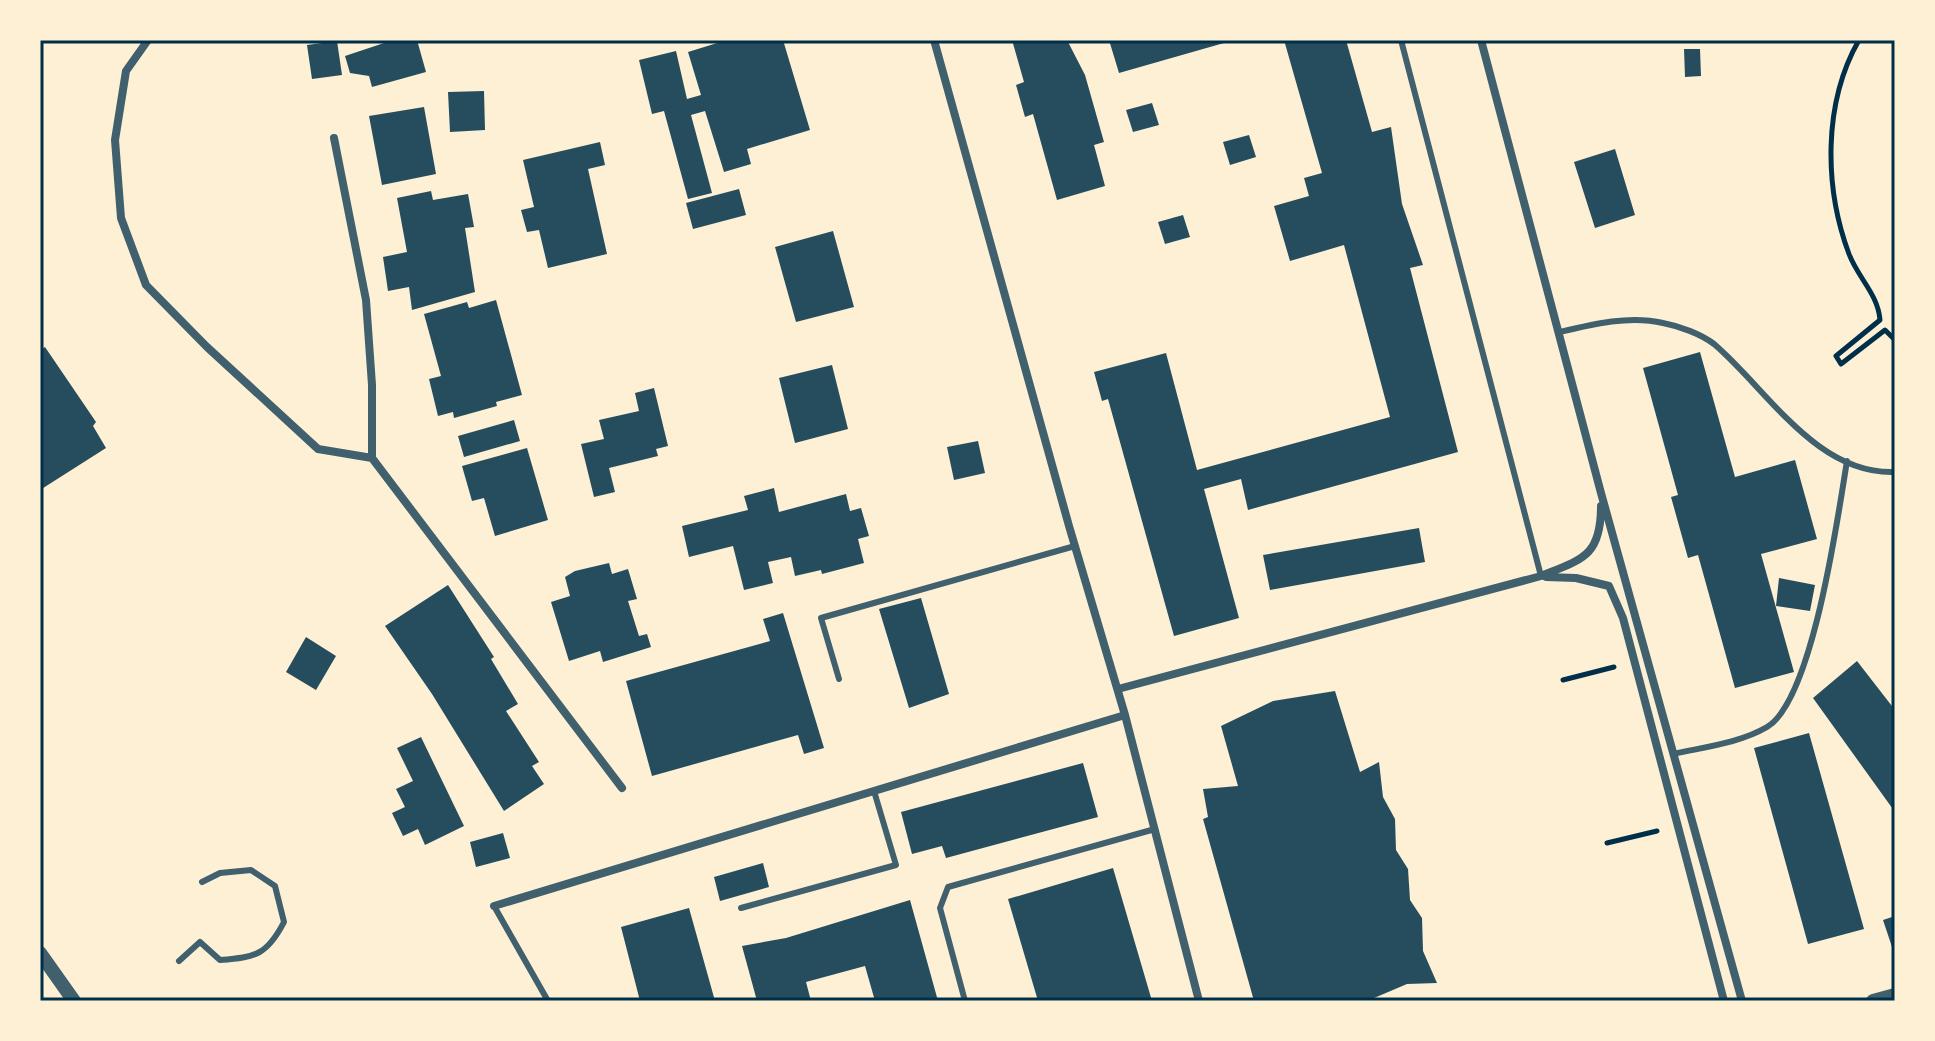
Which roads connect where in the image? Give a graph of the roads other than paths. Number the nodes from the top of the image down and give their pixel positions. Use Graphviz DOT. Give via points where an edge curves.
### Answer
graph roads {
  1 [pos="148,40"];
  2 [pos="934,40"];
  3 [pos="1401,40"];
  4 [pos="1481,40"];
  5 [pos="334,138"];
  6 [pos="1560,332"];
  7 [pos="372,458"];
  8 [pos="1847,461"];
  9 [pos="1895,472"];
  10 [pos="1601,493"];
  11 [pos="1075,546"];
  12 [pos="1541,576"];
  13 [pos="839,679"];
  14 [pos="1118,689"];
  15 [pos="1125,715"];
  16 [pos="1673,754"];
  17 [pos="622,788"];
  18 [pos="874,791"];
  19 [pos="1155,829"];
  20 [pos="202,882"];
  21 [pos="494,906"];
  22 [pos="741,908"];
  23 [pos="40,953"];
  24 [pos="179,961"];
  25 [pos="1895,995"];
  26 [pos="74,1001"];
  27 [pos="548,1001"];
  28 [pos="965,1001"];
  29 [pos="1199,1001"];
  30 [pos="1724,1001"];
  31 [pos="1742,1001"];
  32 [pos="1873,1001"];
  1 -- 7 [label="street" via="126,71 115,140 121,218 146,285 318,449"];
  2 -- 11 [label="street"];
  3 -- 12 [label="lane"];
  4 -- 6 [label="street"];
  5 -- 7 [label="street" via="366,300"];
  6 -- 8 [label="lane" via="1609,321 1661,322 1690,332 1712,343 1809,438"];
  6 -- 10 [label="street"];
  7 -- 17 [label="street"];
  8 -- 9 [label="lane"];
  8 -- 16 [label="lane" via="1817,620 1786,708 1770,726 1750,735"];
  10 -- 12 [label="street" via="1601,527 1592,550"];
  10 -- 16 [label="street"];
  11 -- 13 [label="lane" via="821,618"];
  11 -- 14 [label="street"];
  12 -- 14 [label="street"];
  12 -- 30 [label="street" via="1609,586 1623,618"];
  14 -- 15 [label="street"];
  15 -- 18 [label="street"];
  15 -- 19 [label="street"];
  16 -- 31 [label="street"];
  18 -- 21 [label="street"];
  18 -- 22 [label="lane" via="896,865"];
  19 -- 28 [label="lane" via="948,887 940,908"];
  19 -- 29 [label="street"];
  20 -- 24 [label="lane" via="220,873 251,870 275,886 284,922 273,944 252,958 220,960 200,942"];
  21 -- 27 [label="lane"];
  23 -- 26 [label="street"];
  25 -- 32 [label="street"];
}
